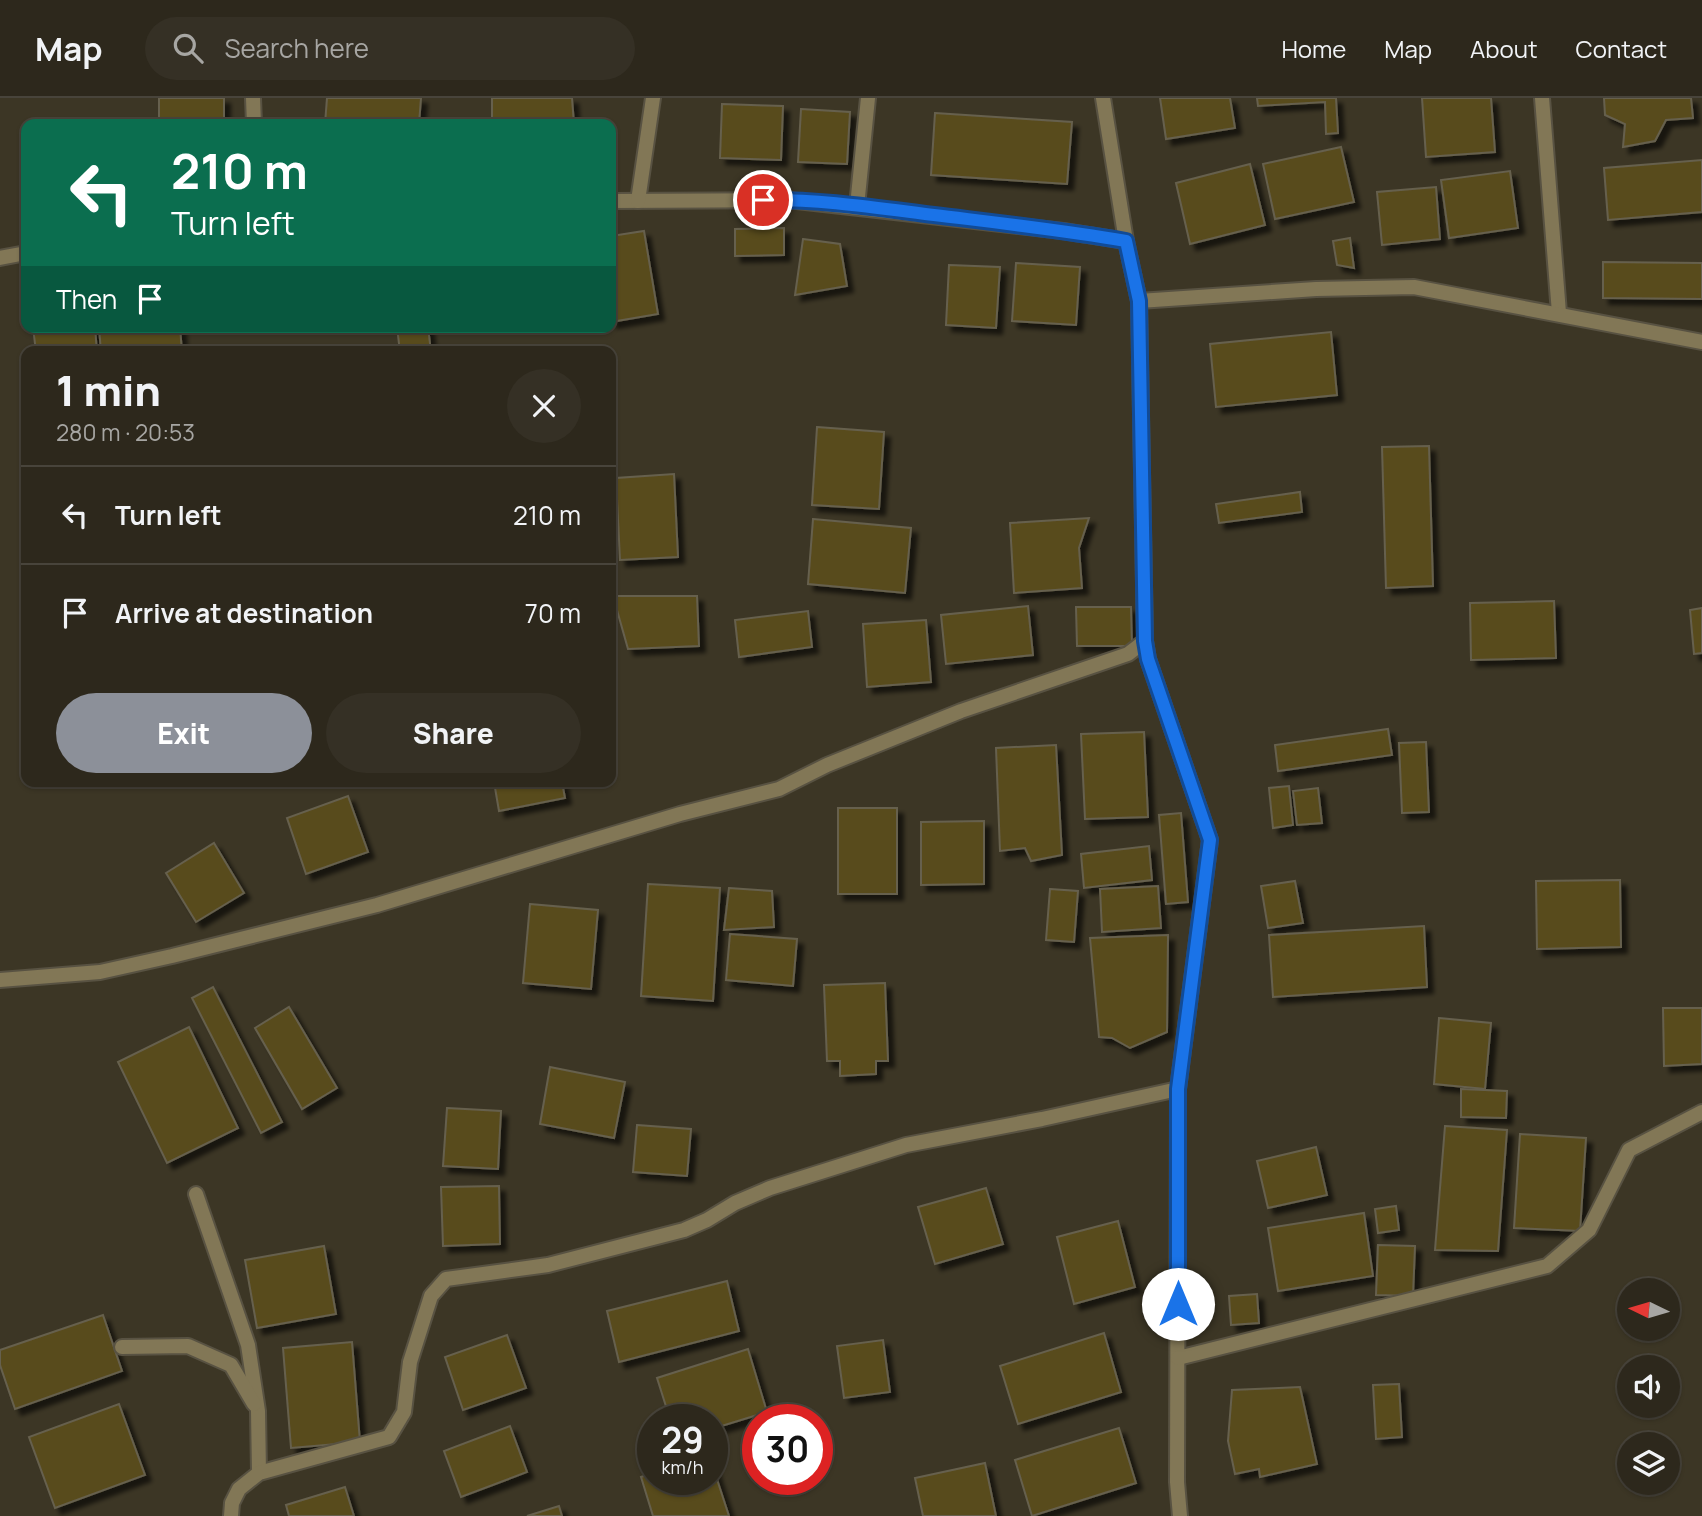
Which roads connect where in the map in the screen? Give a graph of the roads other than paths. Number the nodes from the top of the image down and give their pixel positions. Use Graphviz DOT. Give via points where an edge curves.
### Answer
graph roads {
  1 [pos="253,98"];
  2 [pos="653,98"];
  3 [pos="868,98"];
  4 [pos="1103,98"];
  5 [pos="1542,98"];
  6 [pos="254,119"];
  7 [pos="616,201"];
  8 [pos="638,201"];
  9 [pos="857,206"];
  10 [pos="1126,241"];
  11 [pos="21,254"];
  12 [pos="0,258"];
  13 [pos="1139,301"];
  14 [pos="1559,313"];
  15 [pos="1702,342"];
  16 [pos="1145,641"];
  17 [pos="0,980"];
  18 [pos="1178,1089"];
  19 [pos="1702,1112"];
  20 [pos="196,1194"];
  21 [pos="122,1347"];
  22 [pos="1178,1358"];
  23 [pos="258,1411"];
  24 [pos="259,1473"];
  25 [pos="231,1516"];
  26 [pos="1180,1516"];
  1 -- 6 [label="street"];
  2 -- 8 [label="street"];
  3 -- 9 [label="street"];
  4 -- 10 [label="street"];
  5 -- 14 [label="street"];
  7 -- 8 [label="street"];
  8 -- 9 [label="street" via="788,200"];
  9 -- 10 [label="street"];
  10 -- 13 [label="street"];
  11 -- 12 [label="street"];
  13 -- 14 [label="street" via="1414,287"];
  13 -- 16 [label="street"];
  14 -- 15 [label="street"];
  16 -- 17 [label="street" via="1128,654 961,711 779,789 377,905 172,956 100,972"];
  16 -- 18 [label="street" via="1210,840"];
  18 -- 22 [label="street"];
  18 -- 24 [label="street" via="906,1145 770,1188 684,1230 548,1265 446,1279 431,1296 410,1362 404,1412 389,1437"];
  19 -- 22 [label="street" via="1629,1150 1589,1230 1547,1266"];
  20 -- 23 [label="street" via="248,1345"];
  21 -- 23 [label="street" via="188,1346 231,1365"];
  22 -- 26 [label="street"];
  23 -- 24 [label="street"];
  24 -- 25 [label="street" via="239,1489"];
}
